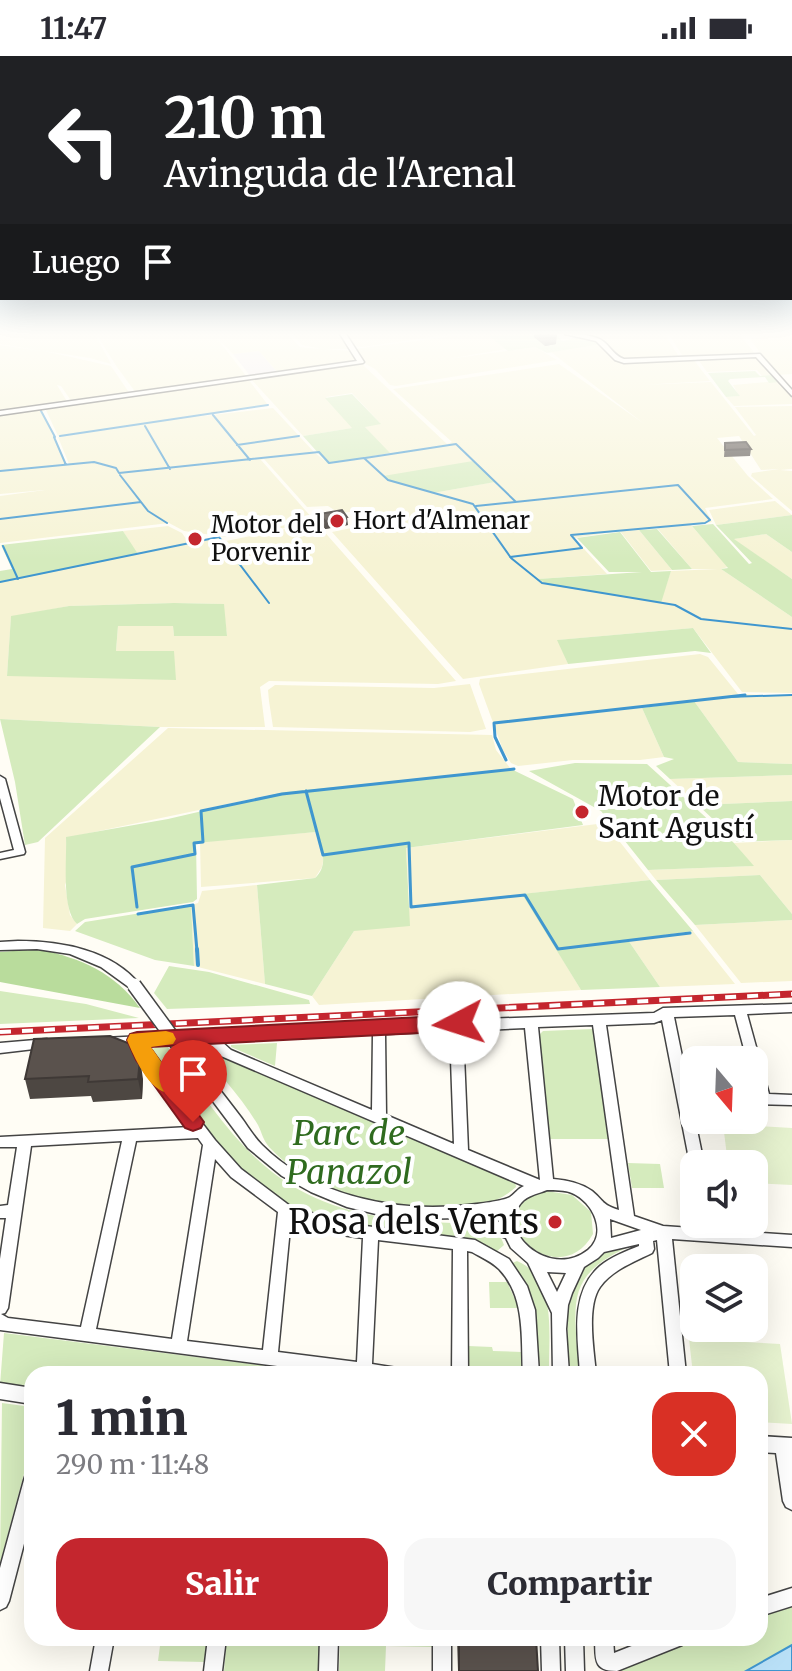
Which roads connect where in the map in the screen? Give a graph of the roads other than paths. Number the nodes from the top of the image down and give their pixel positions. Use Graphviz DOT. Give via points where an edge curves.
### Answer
graph roads {
  1 [pos="26,409"];
  2 [pos="0,413"];
  3 [pos="1,784"];
  4 [pos="0,856"];
  5 [pos="0,946"];
  6 [pos="792,1008"];
  7 [pos="740,1010"];
  8 [pos="667,1014"];
  9 [pos="599,1021"];
  10 [pos="531,1024"];
  11 [pos="456,1025"];
  12 [pos="379,1029"];
  13 [pos="231,1036"];
  14 [pos="209,1037"];
  15 [pos="137,1040"];
  16 [pos="87,1042"];
  17 [pos="57,1044"];
  18 [pos="750,1046"];
  19 [pos="0,1048"];
  20 [pos="222,1050"];
  21 [pos="680,1063"];
  22 [pos="768,1099"];
  23 [pos="792,1100"];
  24 [pos="379,1117"];
  25 [pos="130,1136"];
  26 [pos="206,1138"];
  27 [pos="25,1141"];
  28 [pos="0,1142"];
  29 [pos="461,1151"];
  30 [pos="542,1185"];
  31 [pos="512,1202"];
  32 [pos="285,1210"];
  33 [pos="601,1210"];
  34 [pos="7,1211"];
  35 [pos="461,1214"];
  36 [pos="628,1221"];
  37 [pos="371,1233"];
  38 [pos="509,1233"];
  39 [pos="645,1235"];
  40 [pos="680,1236"];
  41 [pos="768,1238"];
  42 [pos="664,1239"];
  43 [pos="792,1241"];
  44 [pos="460,1243"];
  45 [pos="601,1246"];
  46 [pos="519,1251"];
  47 [pos="534,1260"];
  48 [pos="504,1264"];
  49 [pos="578,1264"];
  50 [pos="0,1308"];
  51 [pos="558,1309"];
  52 [pos="0,1321"];
  53 [pos="87,1335"];
  54 [pos="178,1347"];
  55 [pos="270,1358"];
  56 [pos="338,1366"];
  57 [pos="364,1366"];
  58 [pos="460,1366"];
  59 [pos="530,1366"];
  60 [pos="561,1366"];
  61 [pos="588,1366"];
  62 [pos="677,1366"];
  63 [pos="0,1391"];
  64 [pos="24,1395"];
  65 [pos="787,1446"];
  66 [pos="792,1501"];
  67 [pos="24,1510"];
  68 [pos="792,1597"];
  69 [pos="0,1601"];
  70 [pos="768,1604"];
  71 [pos="104,1646"];
  72 [pos="216,1646"];
  73 [pos="329,1646"];
  74 [pos="442,1646"];
  75 [pos="550,1646"];
  76 [pos="574,1646"];
  77 [pos="604,1646"];
  78 [pos="655,1646"];
  79 [pos="99,1671"];
  80 [pos="213,1671"];
  81 [pos="328,1671"];
  82 [pos="442,1671"];
  83 [pos="551,1671"];
  84 [pos="575,1671"];
  1 -- 2 [label="street"];
  3 -- 4 [label="street" via="20,852"];
  5 -- 35 [label="street, bridge" via="44,946 90,956 114,969 134,985 257,1150 303,1182 384,1210"];
  6 -- 7 [label="street"];
  7 -- 8 [label="street"];
  7 -- 18 [label="street"];
  8 -- 9 [label="street"];
  8 -- 11 [label="street"];
  8 -- 21 [label="street"];
  9 -- 10 [label="street"];
  9 -- 36 [label="street"];
  10 -- 11 [label="street"];
  10 -- 30 [label="street"];
  11 -- 12 [label="street"];
  11 -- 29 [label="street"];
  12 -- 13 [label="street"];
  12 -- 24 [label="street"];
  13 -- 14 [label="street"];
  13 -- 20 [label="street"];
  14 -- 15 [label="street"];
  14 -- 20 [label="street"];
  15 -- 16 [label="street"];
  15 -- 26 [label="street"];
  17 -- 19 [label="street"];
  20 -- 24 [label="street"];
  22 -- 23 [label="street"];
  24 -- 29 [label="street"];
  25 -- 26 [label="street"];
  25 -- 27 [label="street"];
  25 -- 53 [label="street"];
  26 -- 32 [label="street" via="236,1173"];
  26 -- 54 [label="street"];
  27 -- 28 [label="street"];
  27 -- 34 [label="street"];
  29 -- 30 [label="street"];
  30 -- 31 [label="street"];
  30 -- 33 [label="street" via="580,1190"];
  31 -- 35 [label="street"];
  31 -- 38 [label="street"];
  32 -- 37 [label="street"];
  32 -- 55 [label="street"];
  33 -- 36 [label="street"];
  33 -- 45 [label="street"];
  34 -- 50 [label="street"];
  35 -- 38 [label="street"];
  36 -- 42 [label="street"];
  37 -- 44 [label="street"];
  37 -- 57 [label="street"];
  38 -- 46 [label="street"];
  39 -- 42 [label="street"];
  39 -- 45 [label="street"];
  39 -- 61 [label="street" via="647,1249 603,1269 593,1282 585,1315"];
  40 -- 42 [label="street"];
  41 -- 43 [label="street"];
  42 -- 62 [label="street"];
  44 -- 48 [label="street" via="483,1249"];
  44 -- 58 [label="street"];
  45 -- 49 [label="street"];
  46 -- 47 [label="street"];
  46 -- 48 [label="street"];
  47 -- 49 [label="street"];
  47 -- 51 [label="street"];
  48 -- 59 [label="street" via="522,1291 527,1310"];
  49 -- 51 [label="street"];
  51 -- 60 [label="street"];
  52 -- 53 [label="street"];
  53 -- 54 [label="street"];
  54 -- 55 [label="street"];
  55 -- 56 [label="street"];
  63 -- 64 [label="street"];
  65 -- 66 [label="street"];
  67 -- 69 [label="street"];
  68 -- 70 [label="street"];
  71 -- 79 [label="street"];
  72 -- 80 [label="street"];
  73 -- 81 [label="street"];
  74 -- 82 [label="street"];
  75 -- 83 [label="street"];
  76 -- 84 [label="street"];
  77 -- 78 [label="street" via="611,1664"];
}
